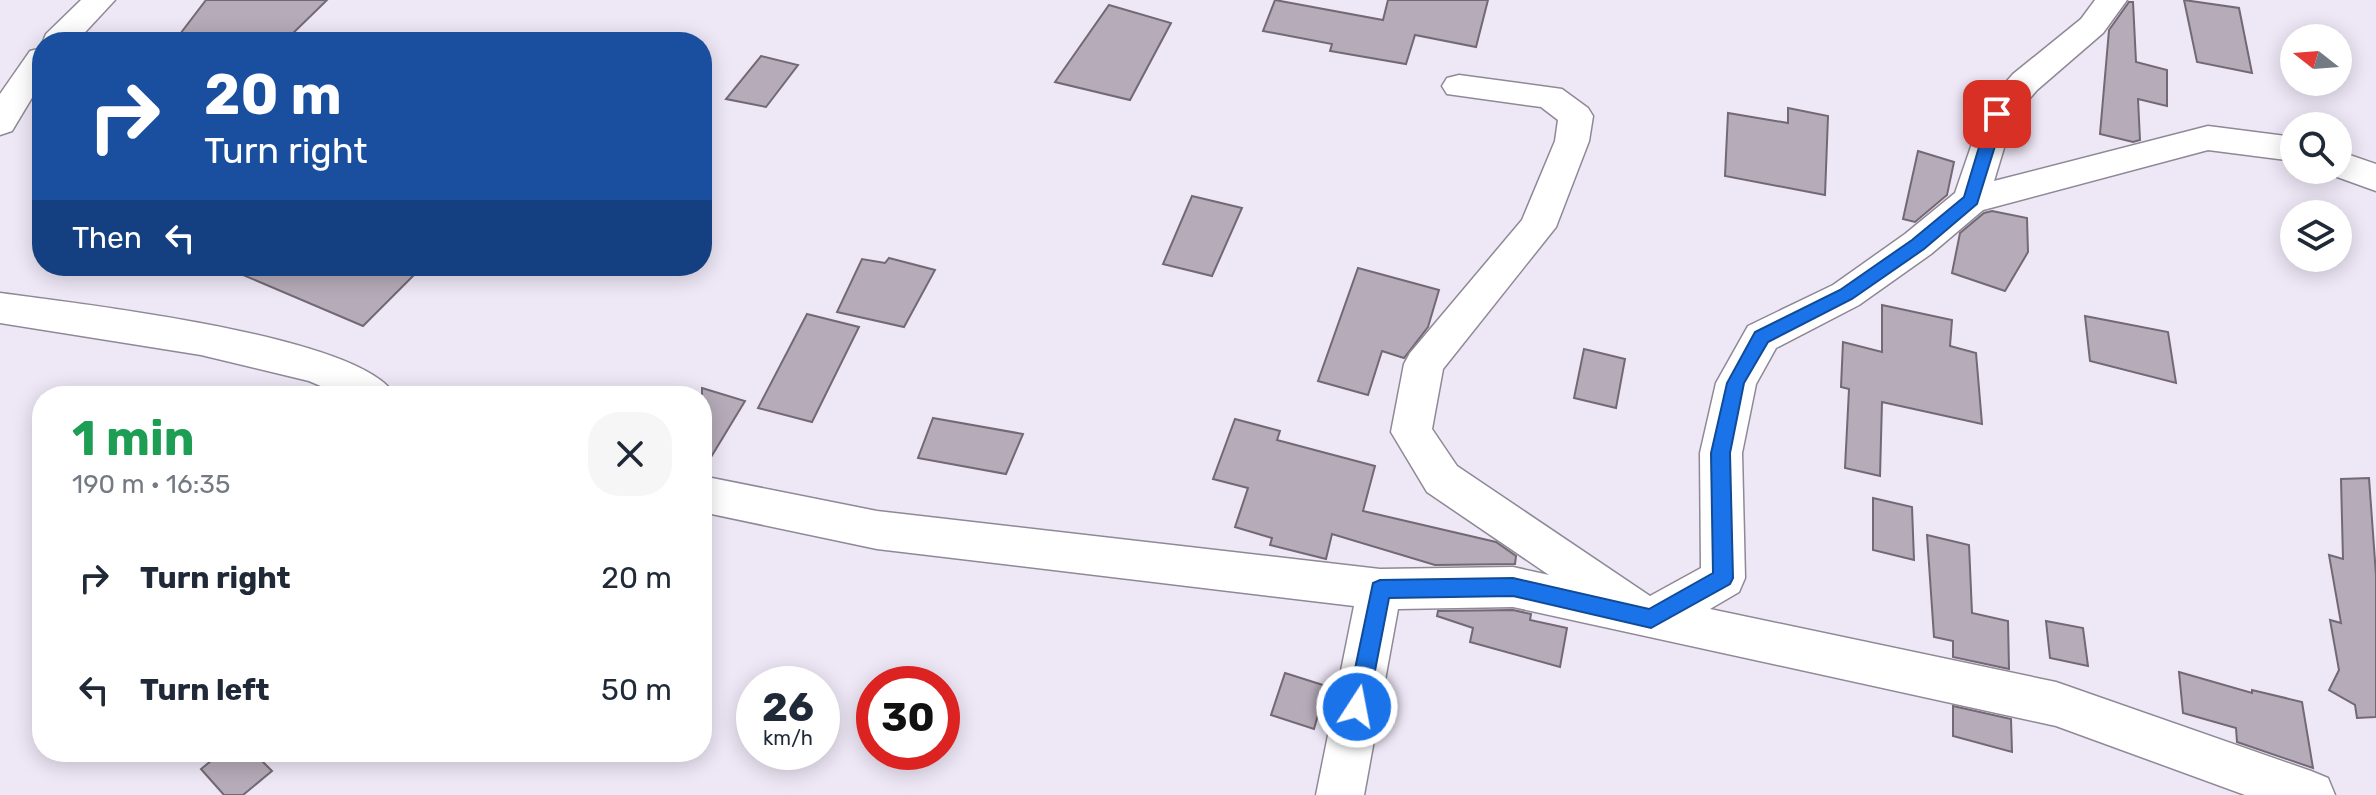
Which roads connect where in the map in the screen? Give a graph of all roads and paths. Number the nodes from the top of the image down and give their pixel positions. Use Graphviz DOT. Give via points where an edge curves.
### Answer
graph roads {
  1 [pos="99,0"];
  2 [pos="2111,0"];
  3 [pos="67,32"];
  4 [pos="32,71"];
  5 [pos="1459,86"];
  6 [pos="0,123"];
  7 [pos="2280,145"];
  8 [pos="2352,169"];
  9 [pos="2376,178"];
  10 [pos="1971,200"];
  11 [pos="0,308"];
  12 [pos="363,386"];
  13 [pos="712,496"];
  14 [pos="1380,589"];
  15 [pos="1651,619"];
  16 [pos="1340,795"];
  17 [pos="2311,795"];
  1 -- 3 [label="street"];
  2 -- 10 [label="street" via="2092,26 2025,82 1997,114"];
  4 -- 6 [label="street"];
  5 -- 15 [label="street" via="1550,97 1576,116 1572,141 1538,227 1424,364 1411,432 1442,479"];
  7 -- 10 [label="street" via="2208,138"];
  8 -- 9 [label="street"];
  10 -- 15 [label="street" via="1846,295 1762,337 1736,383 1721,453 1723,578"];
  11 -- 12 [label="street" via="221,342 324,368"];
  13 -- 14 [label="street" via="877,530"];
  14 -- 15 [label="street" via="1513,587"];
  14 -- 16 [label="street"];
  15 -- 17 [label="street" via="2056,704"];
}
